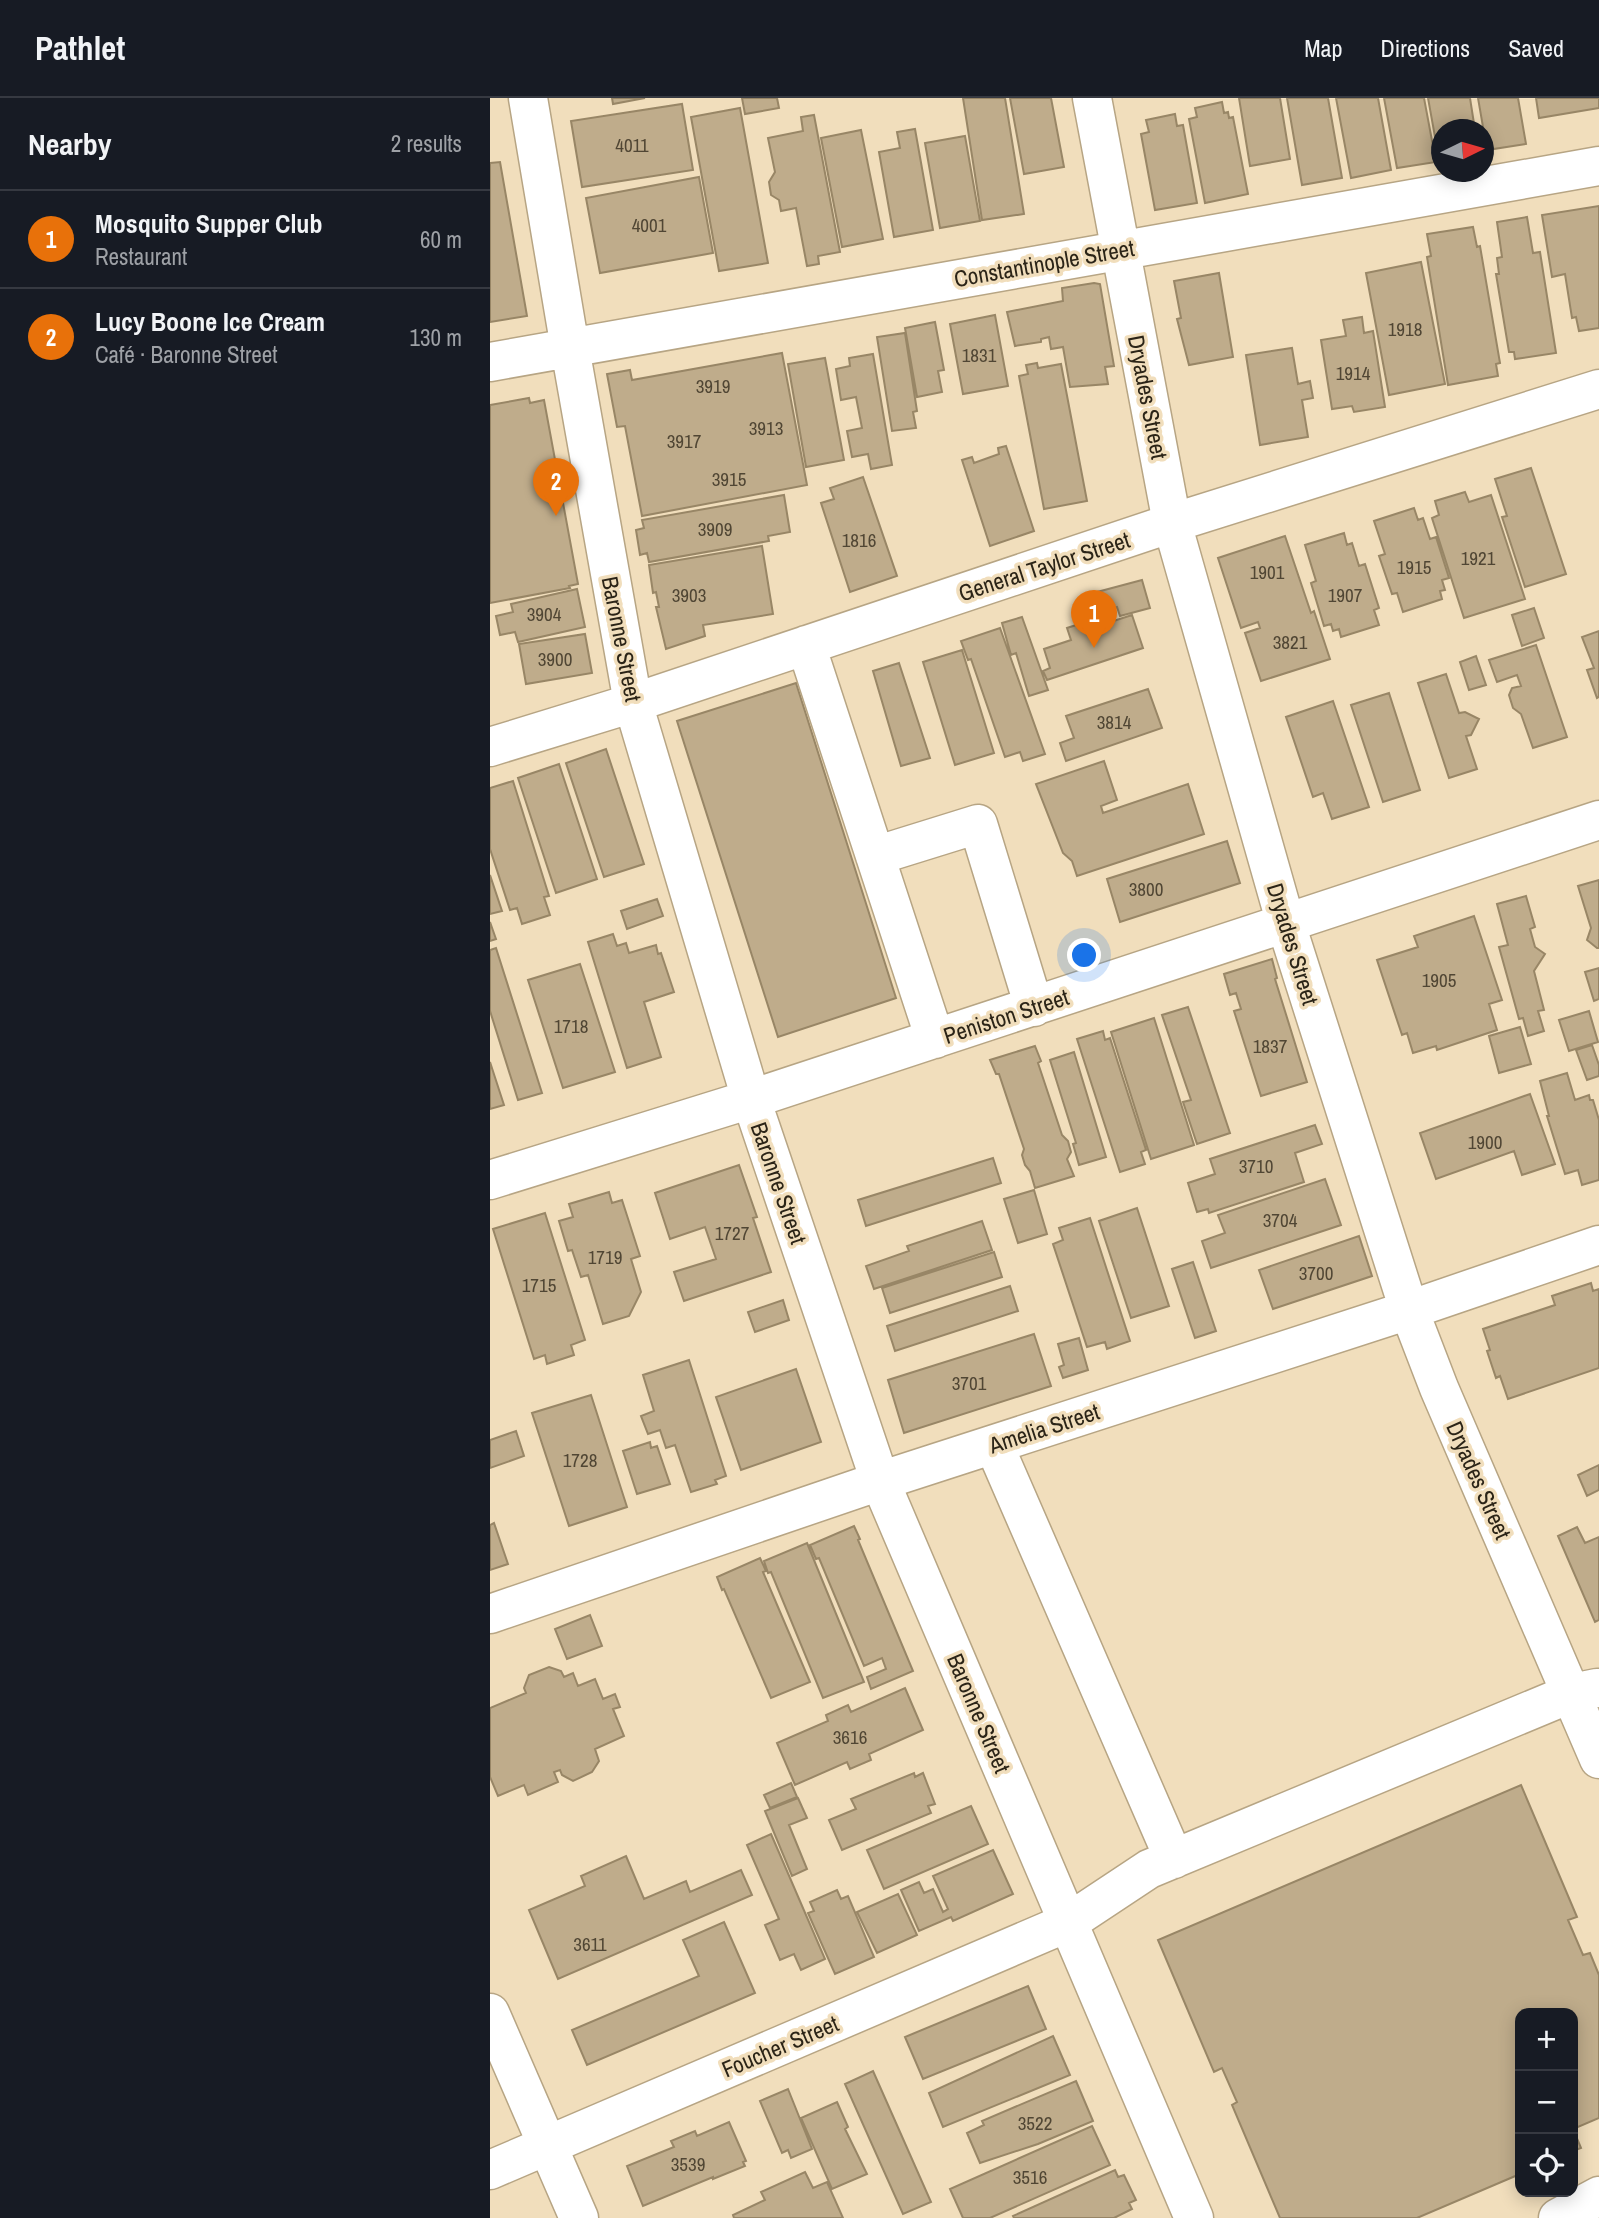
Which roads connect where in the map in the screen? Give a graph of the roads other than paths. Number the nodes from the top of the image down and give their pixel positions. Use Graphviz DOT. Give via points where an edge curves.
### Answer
graph roads {
  1 [pos="528,98"];
  2 [pos="1092,98"];
  3 [pos="1599,166"];
  4 [pos="1119,250"];
  5 [pos="570,348"];
  6 [pos="490,362"];
  7 [pos="1599,389"];
  8 [pos="1172,523"];
  9 [pos="806,645"];
  10 [pos="633,703"];
  11 [pos="490,747"];
  12 [pos="1599,820"];
  13 [pos="875,856"];
  14 [pos="1286,924"];
  15 [pos="1034,1007"];
  16 [pos="935,1039"];
  17 [pos="751,1099"];
  18 [pos="490,1180"];
  19 [pos="1599,1245"];
  20 [pos="1409,1310"];
  21 [pos="995,1445"];
  22 [pos="880,1481"];
  23 [pos="490,1614"];
  24 [pos="1586,1690"];
  25 [pos="1599,1759"];
  26 [pos="1174,1859"];
  27 [pos="1069,1922"];
  28 [pos="490,2013"];
  29 [pos="547,2146"];
  30 [pos="490,2169"];
  31 [pos="1599,2196"];
  32 [pos="579,2218"];
  33 [pos="1194,2218"];
  34 [pos="1558,2218"];
  1 -- 5 [label="street, Baronne Street"];
  2 -- 4 [label="street, Dryades Street"];
  3 -- 4 [label="street, Constantinople Street"];
  4 -- 5 [label="street, Constantinople Street"];
  4 -- 8 [label="street, Dryades Street"];
  5 -- 6 [label="street, Constantinople Street"];
  5 -- 10 [label="street, Baronne Street"];
  7 -- 8 [label="street, General Taylor Street"];
  8 -- 9 [label="street, General Taylor Street"];
  8 -- 14 [label="street, Dryades Street"];
  9 -- 10 [label="street, General Taylor Street"];
  9 -- 13 [label="street"];
  10 -- 11 [label="street, General Taylor Street"];
  10 -- 17 [label="street, Baronne Street"];
  12 -- 14 [label="street, Peniston Street"];
  13 -- 15 [label="street" via="978,824"];
  13 -- 16 [label="street"];
  14 -- 15 [label="street, Peniston Street"];
  14 -- 20 [label="street, Dryades Street"];
  15 -- 16 [label="street, Peniston Street"];
  16 -- 17 [label="street, Peniston Street"];
  17 -- 18 [label="street, Peniston Street"];
  17 -- 22 [label="street, Baronne Street"];
  19 -- 20 [label="street, Amelia Street"];
  20 -- 21 [label="street, Amelia Street"];
  20 -- 24 [label="street, Dryades Street" via="1439,1388"];
  21 -- 22 [label="street, Amelia Street"];
  21 -- 26 [label="street"];
  22 -- 23 [label="street, Amelia Street"];
  22 -- 27 [label="street, Baronne Street"];
  24 -- 25 [label="street, Dryades Street"];
  24 -- 26 [label="street, Foucher Street"];
  26 -- 27 [label="street, Foucher Street" via="1149,1869"];
  27 -- 29 [label="street, Foucher Street"];
  27 -- 33 [label="street, Baronne Street"];
  28 -- 29 [label="street"];
  29 -- 30 [label="street, Foucher Street"];
  29 -- 32 [label="street"];
  31 -- 34 [label="street"];
}
